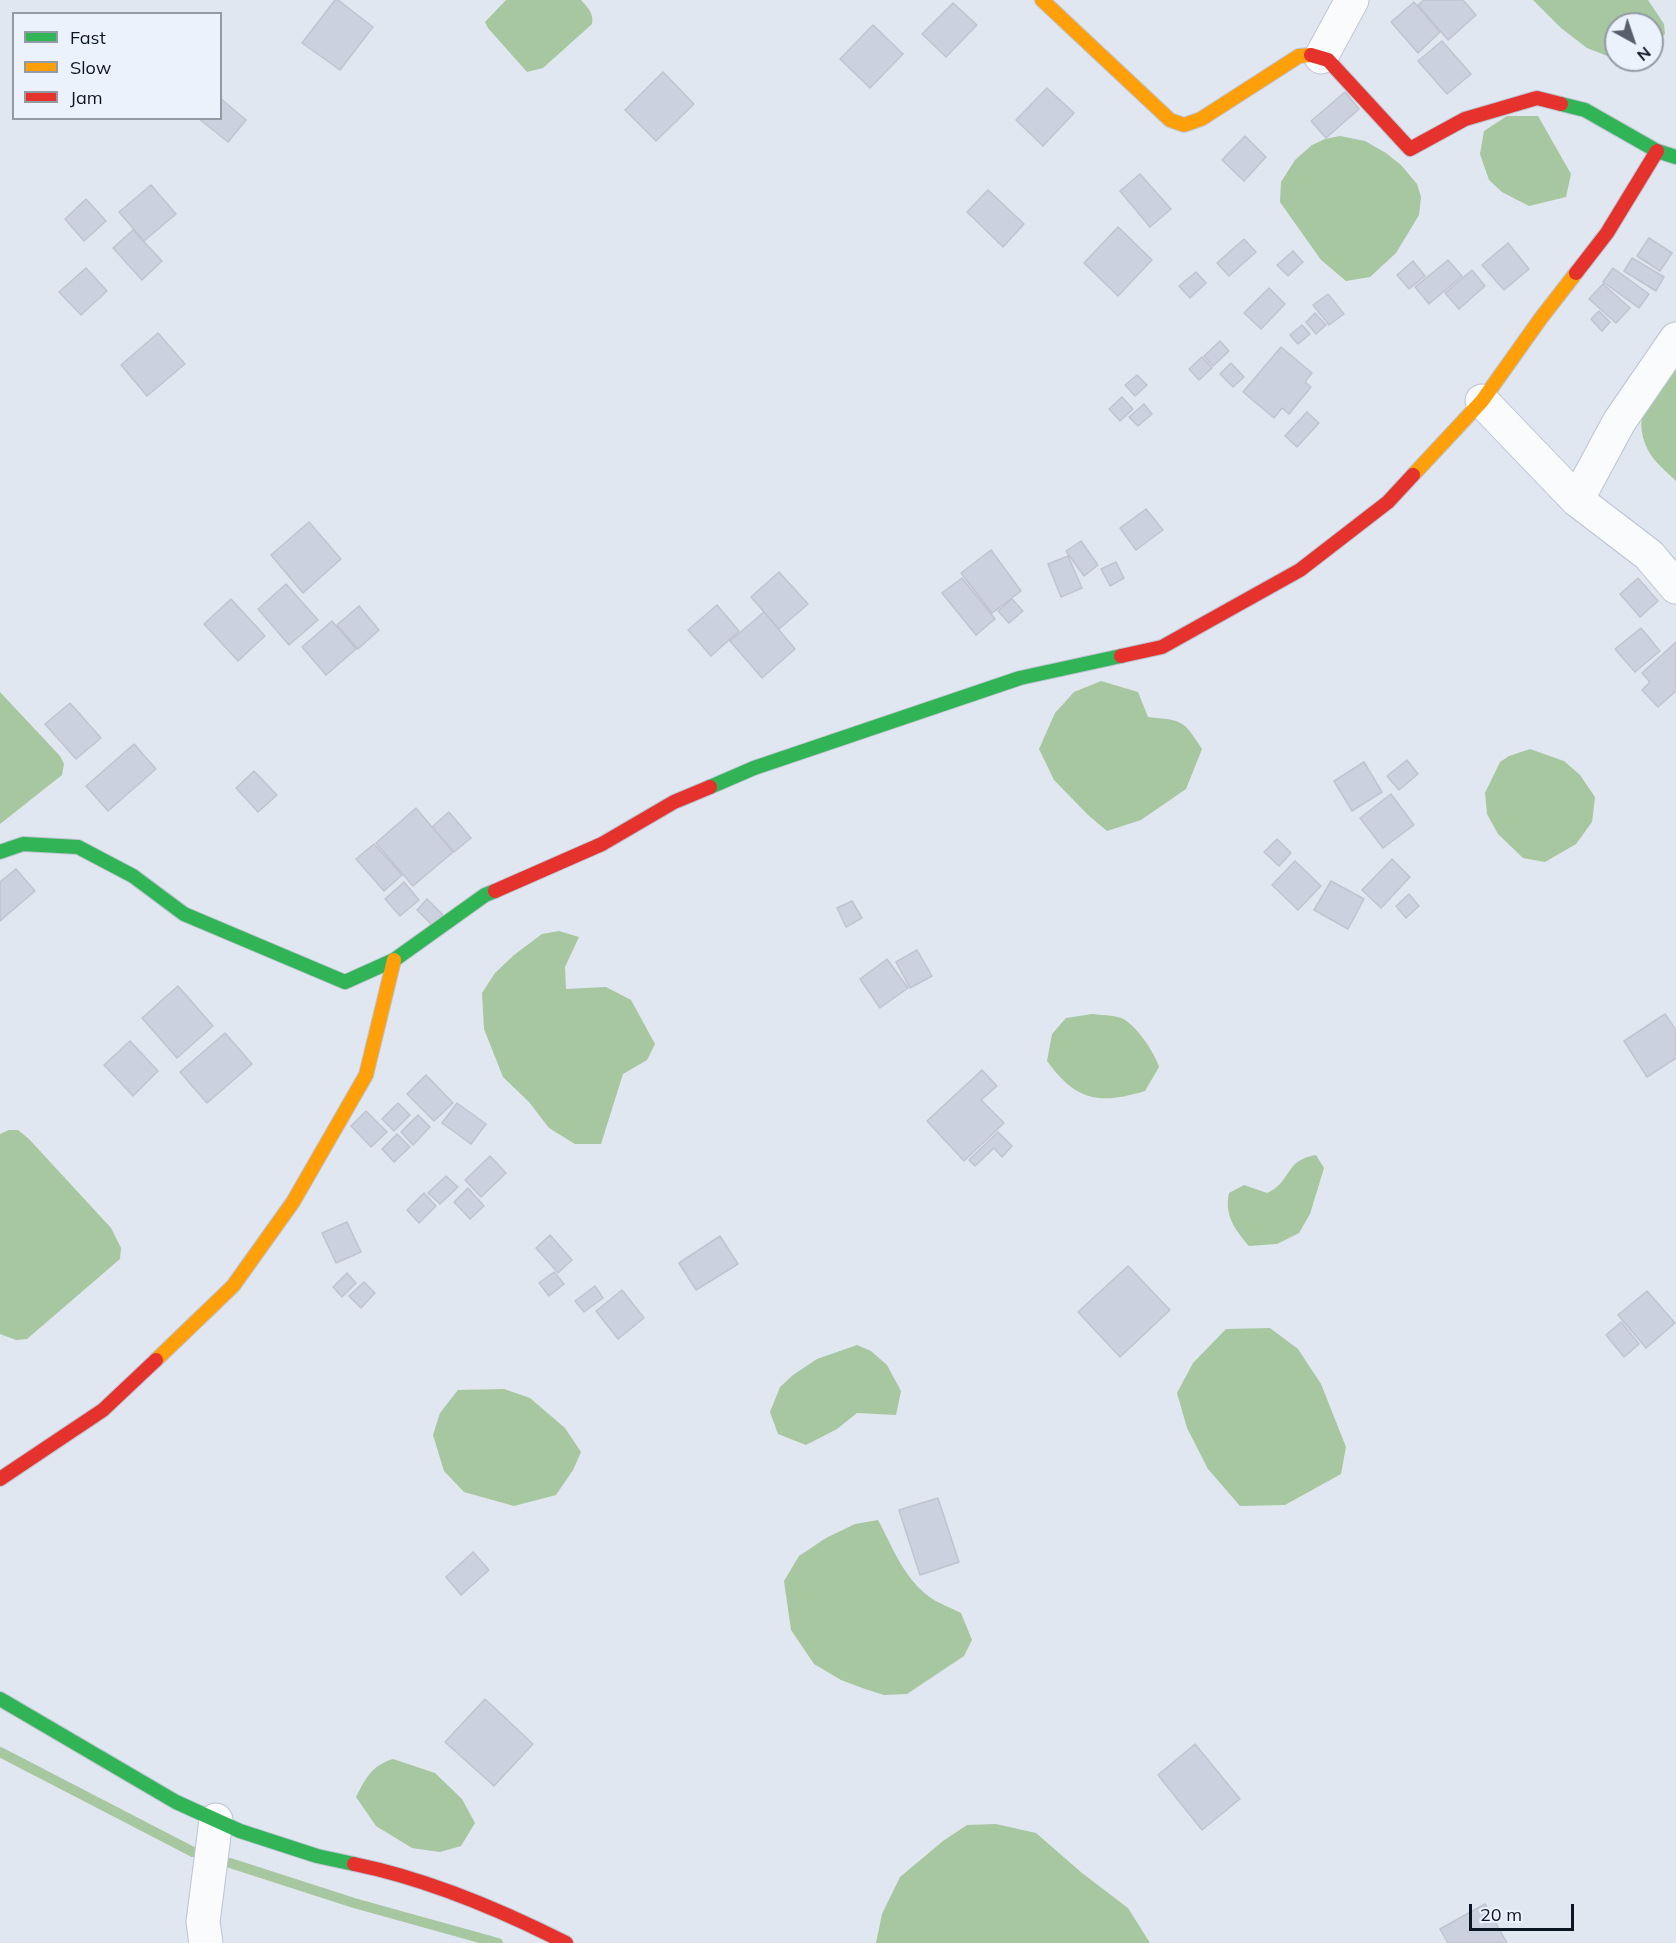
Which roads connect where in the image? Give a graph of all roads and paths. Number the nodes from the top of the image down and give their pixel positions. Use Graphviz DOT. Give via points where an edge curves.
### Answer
graph roads {
  1 [pos="1042,0"];
  2 [pos="1352,0"];
  3 [pos="1321,57"];
  4 [pos="1657,151"];
  5 [pos="1676,157"];
  6 [pos="1676,339"];
  7 [pos="1482,401"];
  8 [pos="1577,500"];
  9 [pos="1676,587"];
  10 [pos="0,852"];
  11 [pos="394,960"];
  12 [pos="0,1479"];
  13 [pos="0,1699"];
  14 [pos="216,1820"];
  15 [pos="206,1943"];
  16 [pos="566,1943"];
  1 -- 3 [label="street" via="1170,120 1184,125 1201,119 1299,56"];
  2 -- 3 [label="street"];
  3 -- 4 [label="street" via="1410,149 1465,119 1537,98 1585,110"];
  4 -- 5 [label="street"];
  4 -- 7 [label="street" via="1607,232"];
  6 -- 8 [label="street" via="1619,422"];
  7 -- 8 [label="street"];
  7 -- 11 [label="street" via="1388,502 1300,570 1162,647 1020,678 753,768 674,802 602,844 485,895"];
  8 -- 9 [label="street" via="1649,555"];
  10 -- 11 [label="street" via="23,844 78,847 133,876 184,914 345,982"];
  11 -- 12 [label="street" via="366,1075 292,1202 233,1286 103,1410"];
  13 -- 14 [label="street" via="176,1802"];
  14 -- 15 [label="street" via="203,1922"];
  14 -- 16 [label="street" via="317,1856 395,1872 513,1916"];
}
